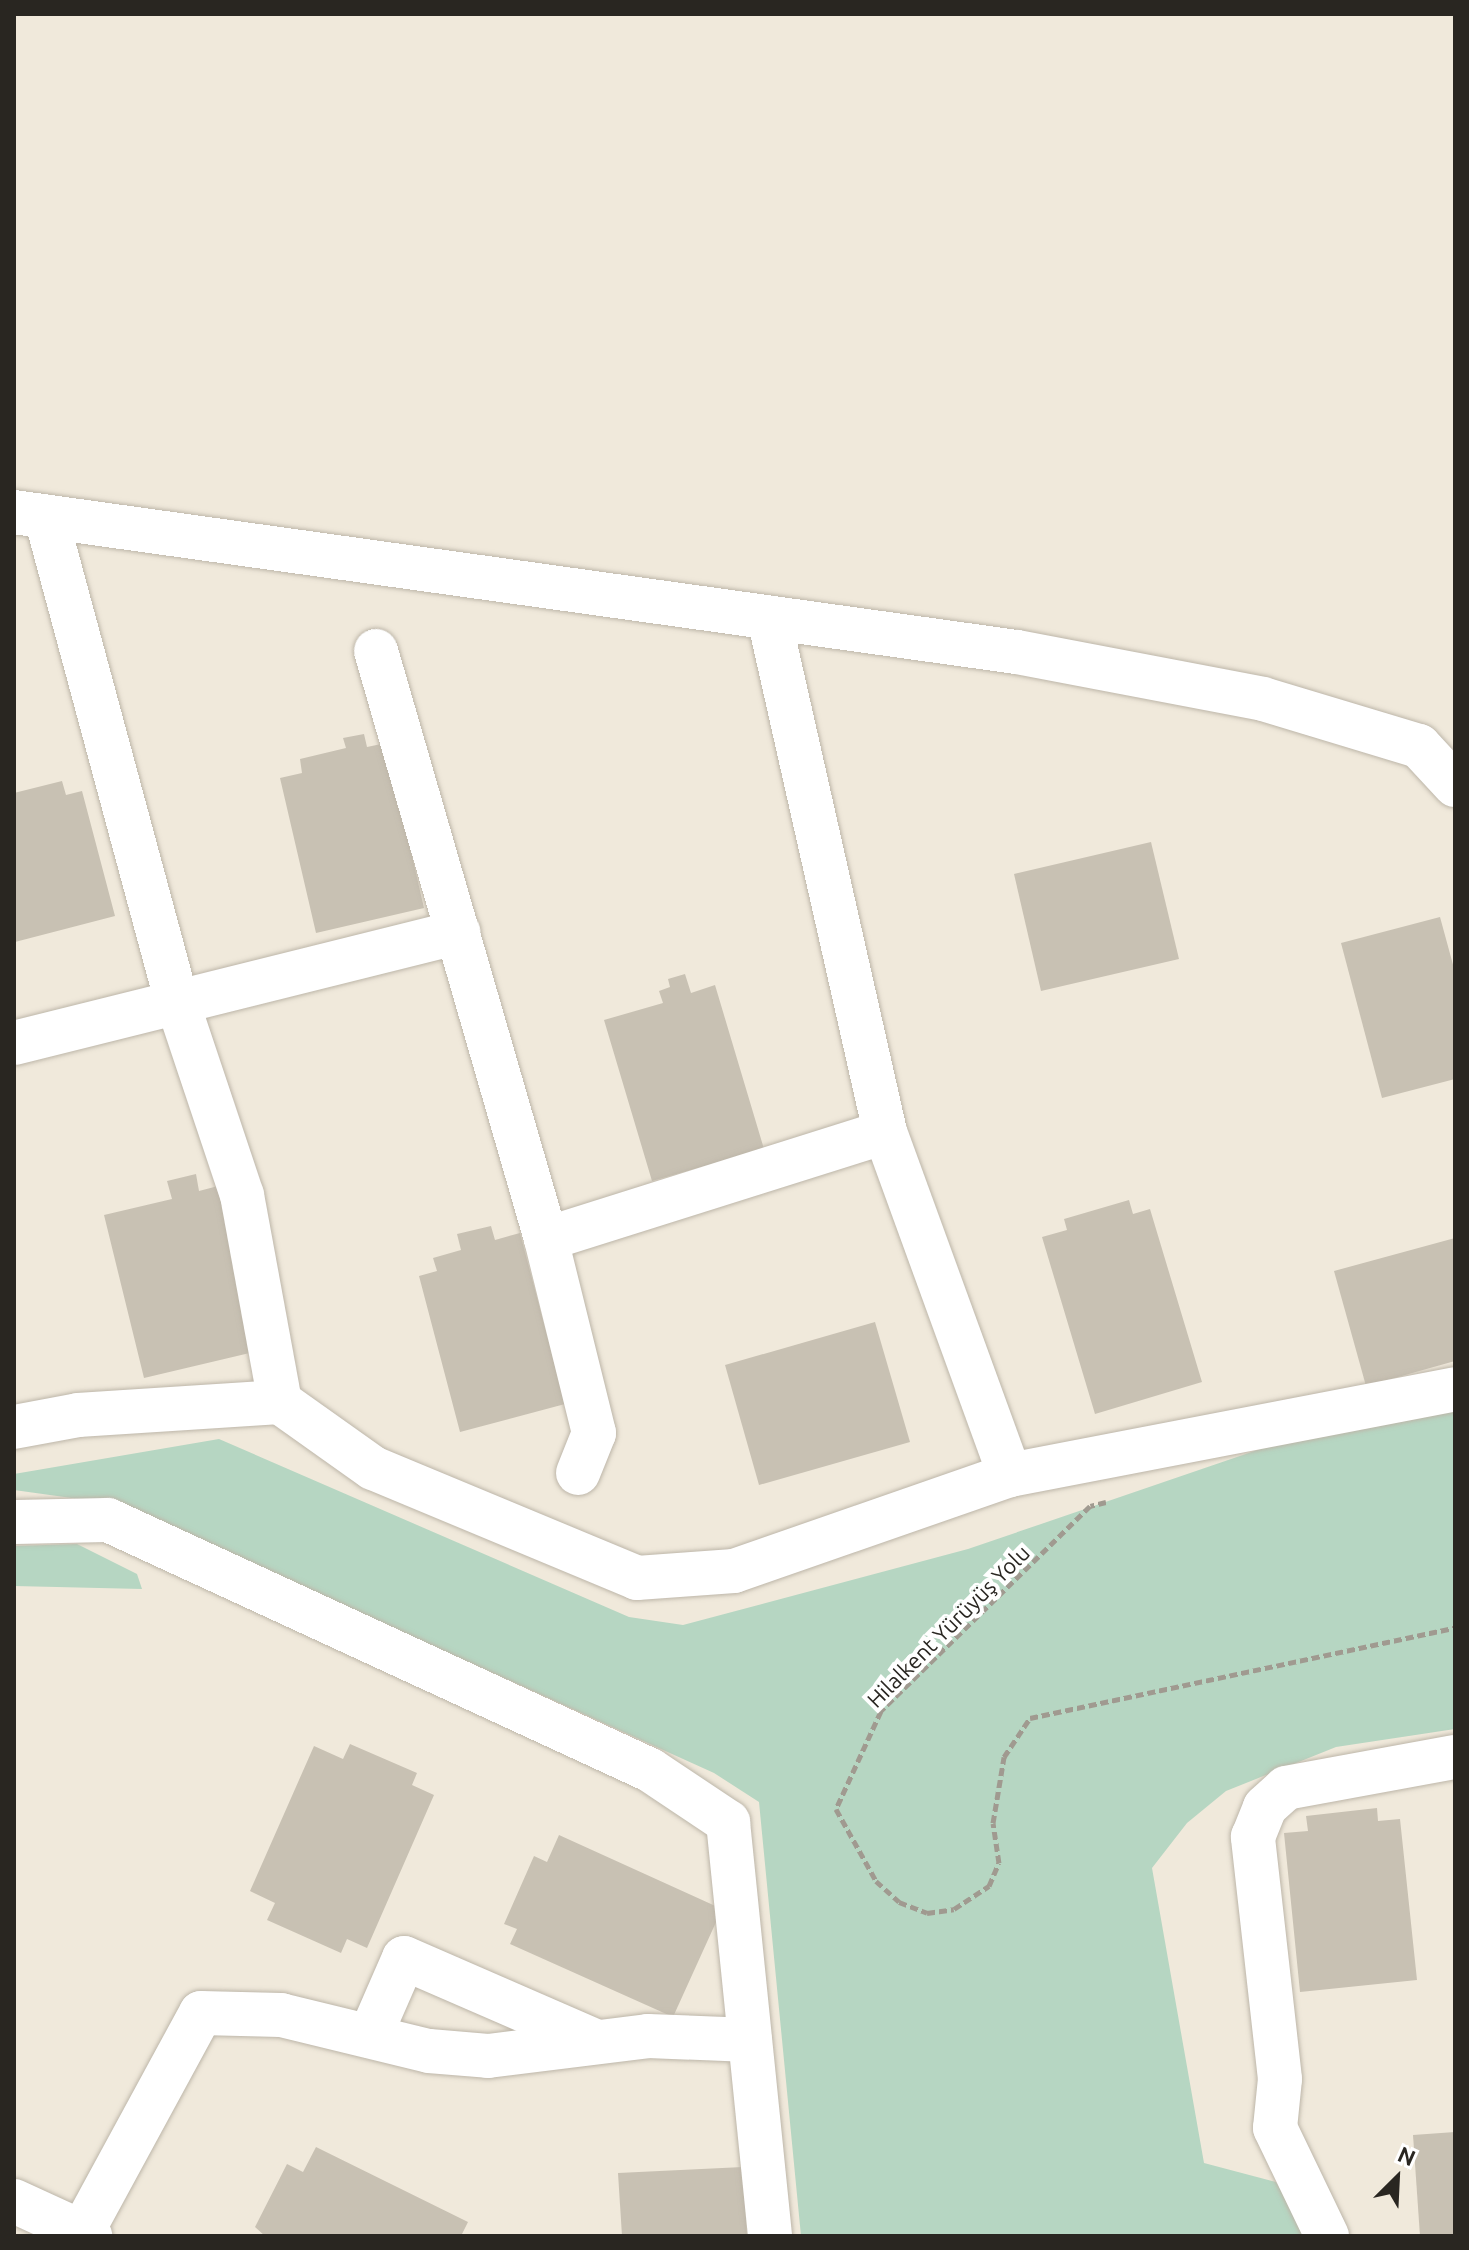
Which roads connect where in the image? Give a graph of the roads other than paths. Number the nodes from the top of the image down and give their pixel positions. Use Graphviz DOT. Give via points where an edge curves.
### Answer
graph roads {
  1 [pos="30,515"];
  2 [pos="769,618"];
  3 [pos="376,651"];
  4 [pos="1455,785"];
  5 [pos="458,932"];
  6 [pos="176,998"];
  7 [pos="14,1043"];
  8 [pos="885,1132"];
  9 [pos="546,1239"];
  10 [pos="1455,1389"];
  11 [pos="280,1402"];
  12 [pos="14,1427"];
  13 [pos="578,1473"];
  14 [pos="1010,1475"];
  15 [pos="14,1522"];
  16 [pos="1455,1757"];
  17 [pos="370,2036"];
  18 [pos="593,2040"];
  19 [pos="750,2040"];
  20 [pos="14,2201"];
  21 [pos="86,2234"];
  22 [pos="770,2236"];
  23 [pos="1327,2236"];
  1 -- 2 [label="street"];
  1 -- 6 [label="street"];
  2 -- 4 [label="street" via="1017,652 1263,699 1419,746"];
  2 -- 8 [label="street"];
  3 -- 5 [label="street"];
  5 -- 6 [label="street"];
  5 -- 9 [label="street"];
  6 -- 7 [label="street"];
  6 -- 11 [label="street" via="242,1195"];
  8 -- 9 [label="street"];
  8 -- 14 [label="street"];
  9 -- 13 [label="street" via="594,1433"];
  10 -- 14 [label="street"];
  11 -- 12 [label="street" via="78,1415"];
  11 -- 14 [label="street" via="373,1468 637,1578 734,1571"];
  15 -- 19 [label="street" via="108,1520 650,1770 728,1822"];
  16 -- 23 [label="street" via="1286,1788 1265,1807 1253,1837 1280,2079 1275,2128"];
  17 -- 18 [label="street" via="488,2056"];
  17 -- 18 [label="street" via="404,1958"];
  17 -- 21 [label="street" via="281,2015 201,2013"];
  18 -- 19 [label="street"];
  19 -- 22 [label="street"];
  20 -- 21 [label="street"];
}
